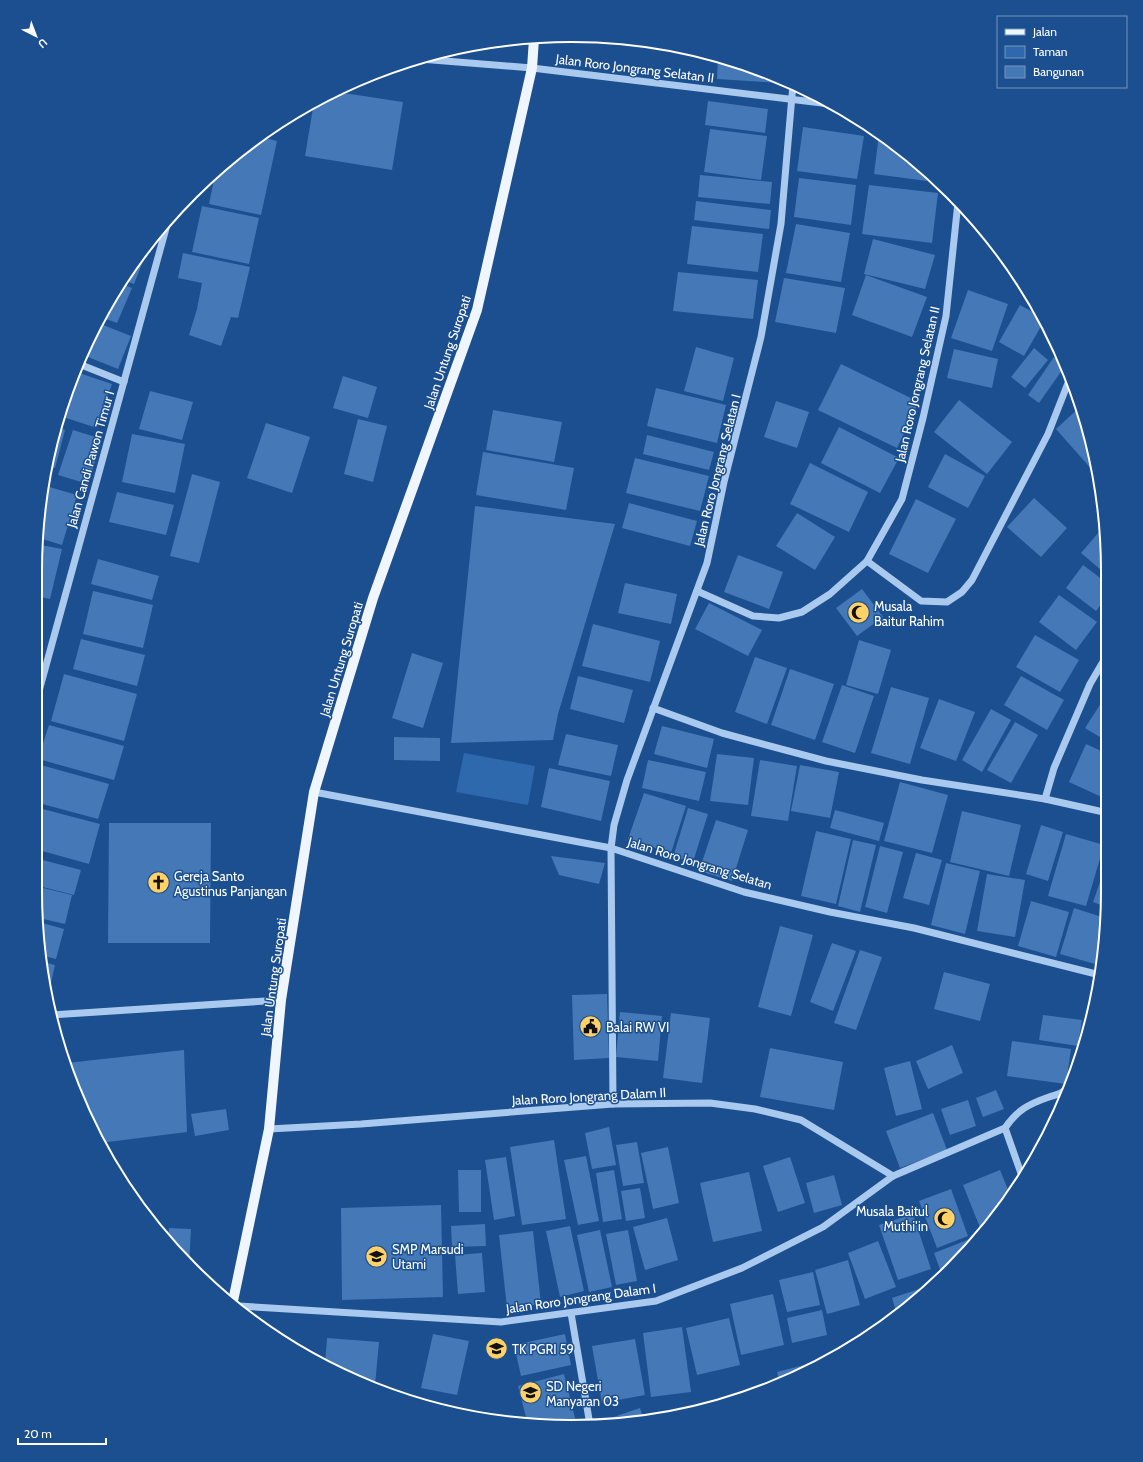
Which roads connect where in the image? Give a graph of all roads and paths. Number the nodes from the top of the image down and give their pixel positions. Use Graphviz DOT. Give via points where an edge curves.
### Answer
graph roads {
  1 [pos="534,43"];
  2 [pos="434,60"];
  3 [pos="532,68"];
  4 [pos="793,91"];
  5 [pos="792,99"];
  6 [pos="816,102"];
  7 [pos="957,209"];
  8 [pos="158,241"];
  9 [pos="84,366"];
  10 [pos="124,382"];
  11 [pos="1067,385"];
  12 [pos="867,561"];
  13 [pos="697,591"];
  14 [pos="1101,665"];
  15 [pos="42,680"];
  16 [pos="653,708"];
  17 [pos="314,792"];
  18 [pos="1045,799"];
  19 [pos="1101,811"];
  20 [pos="611,848"];
  21 [pos="1094,973"];
  22 [pos="281,1000"];
  23 [pos="57,1015"];
  24 [pos="1061,1093"];
  25 [pos="613,1104"];
  26 [pos="1005,1128"];
  27 [pos="269,1129"];
  28 [pos="1020,1171"];
  29 [pos="893,1176"];
  30 [pos="234,1298"];
  31 [pos="243,1306"];
  32 [pos="571,1312"];
  33 [pos="589,1419"];
  1 -- 3 [label="main road, Jalan Untung Suropati"];
  2 -- 3 [label="street, Jalan Roro Jongrang Selatan II"];
  3 -- 5 [label="street, Jalan Roro Jongrang Selatan II"];
  3 -- 17 [label="main road, Jalan Untung Suropati" via="477,310 373,598"];
  4 -- 5 [label="street, Jalan Roro Jongrang Selatan I"];
  5 -- 6 [label="street, Jalan Roro Jongrang Selatan II"];
  5 -- 13 [label="street, Jalan Roro Jongrang Selatan I" via="781,224 761,337 724,482 707,562"];
  7 -- 12 [label="street, Jalan Roro Jongrang Selatan II" via="946,316 923,418 902,499"];
  8 -- 10 [label="street, Jalan Candi Pawon Timur I"];
  9 -- 10 [label="street"];
  10 -- 15 [label="street, Jalan Candi Pawon Timur I"];
  11 -- 12 [label="street" via="1048,434 972,580 962,592 947,602 921,601"];
  12 -- 13 [label="street, Jalan Roro Jongrang Selatan II" via="830,594 802,612 779,618 753,616"];
  13 -- 16 [label="street, Jalan Roro Jongrang Selatan I"];
  14 -- 18 [label="street" via="1090,684 1054,768"];
  16 -- 18 [label="street" via="722,733 826,761 922,780"];
  16 -- 20 [label="street, Jalan Roro Jongrang Selatan I" via="627,780 616,818"];
  17 -- 20 [label="street, Jalan Roro Jongrang Selatan"];
  17 -- 22 [label="main road, Jalan Untung Suropati"];
  18 -- 19 [label="street"];
  20 -- 21 [label="street, Jalan Roro Jongrang Selatan" via="744,892 914,928"];
  20 -- 25 [label="street, Jalan Roro Jongrang Selatan I"];
  22 -- 23 [label="street"];
  22 -- 27 [label="main road, Jalan Untung Suropati"];
  24 -- 26 [label="street, Jalan Roro Jongrang Dalam I" via="1023,1108 1013,1116"];
  25 -- 27 [label="street, Jalan Roro Jongrang Dalam II"];
  25 -- 29 [label="street, Jalan Roro Jongrang Dalam II" via="710,1103 755,1109 801,1120"];
  26 -- 28 [label="street"];
  26 -- 29 [label="street, Jalan Roro Jongrang Dalam I"];
  27 -- 30 [label="main road, Jalan Untung Suropati"];
  29 -- 32 [label="street, Jalan Roro Jongrang Dalam I" via="823,1226 742,1268 656,1301"];
  31 -- 32 [label="street, Jalan Roro Jongrang Dalam I" via="500,1322"];
  32 -- 33 [label="street"];
}
